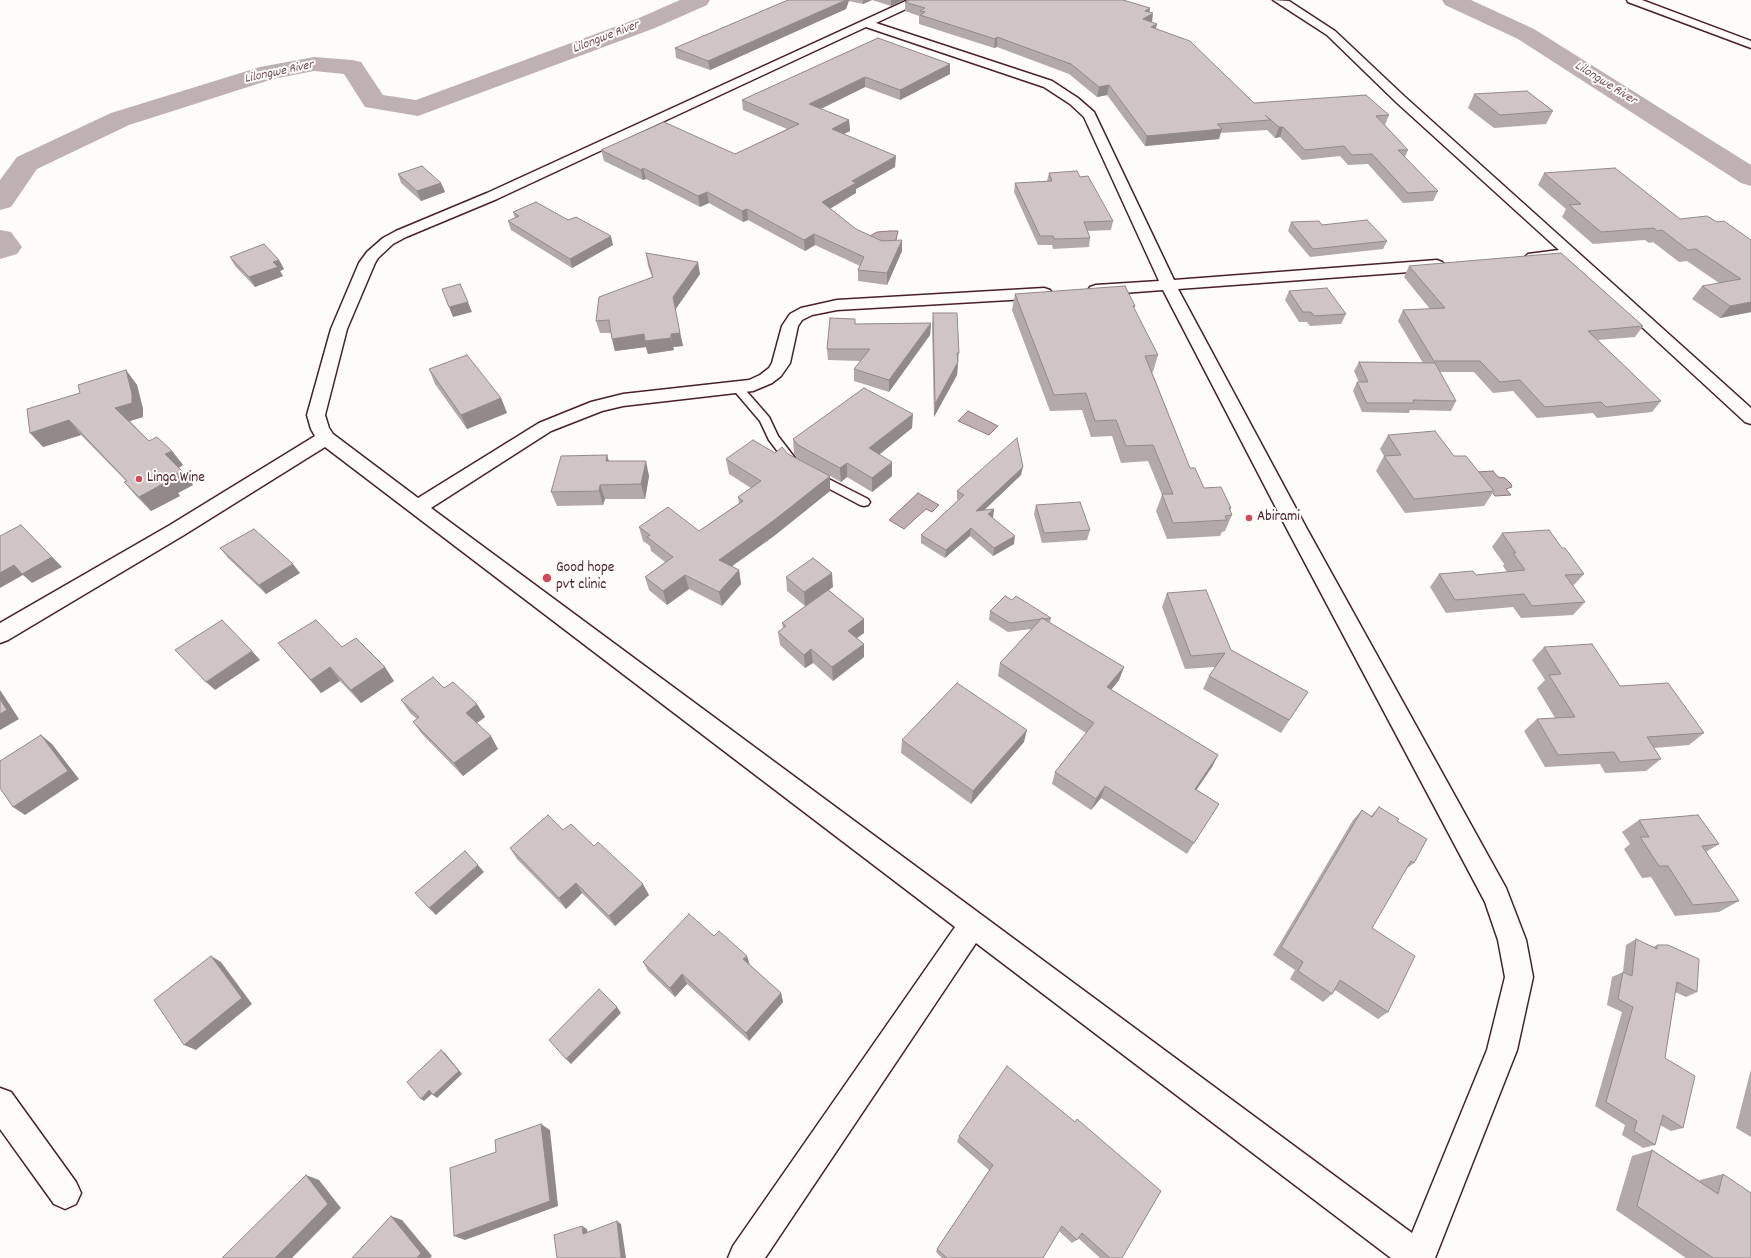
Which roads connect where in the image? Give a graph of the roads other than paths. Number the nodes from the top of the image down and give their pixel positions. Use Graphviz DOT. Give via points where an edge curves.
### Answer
graph roads {
  1 [pos="917,0"];
  2 [pos="1278,0"];
  3 [pos="1632,0"];
  4 [pos="867,24"];
  5 [pos="1751,45"];
  6 [pos="1572,254"];
  7 [pos="1517,259"];
  8 [pos="1455,264"];
  9 [pos="1169,286"];
  10 [pos="1082,291"];
  11 [pos="1058,292"];
  12 [pos="737,387"];
  13 [pos="1751,418"];
  14 [pos="326,438"];
  15 [pos="864,502"];
  16 [pos="417,508"];
  17 [pos="0,634"];
  18 [pos="972,924"];
  19 [pos="0,1103"];
  20 [pos="65,1193"];
  21 [pos="745,1258"];
  1 -- 4 [label="street"];
  2 -- 6 [label="street" via="1331,33 1400,99"];
  3 -- 5 [label="street"];
  4 -- 9 [label="street" via="1048,84 1074,101 1090,115"];
  4 -- 14 [label="street" via="388,241 367,263 339,329 316,415"];
  6 -- 7 [label="street"];
  6 -- 13 [label="street"];
  8 -- 9 [label="street"];
  9 -- 10 [label="street"];
  9 -- 18 [label="street" via="1297,529 1497,897 1512,940 1519,977 1502,1050 1418,1258"];
  11 -- 12 [label="street" via="837,305 807,311 796,318 790,326 781,363 775,372 753,385"];
  12 -- 15 [label="lane" via="765,420 773,437 794,464"];
  12 -- 16 [label="street" via="623,400 584,410 545,428"];
  14 -- 16 [label="street"];
  14 -- 17 [label="street"];
  16 -- 18 [label="street"];
  18 -- 21 [label="street"];
  19 -- 20 [label="street"];
}
